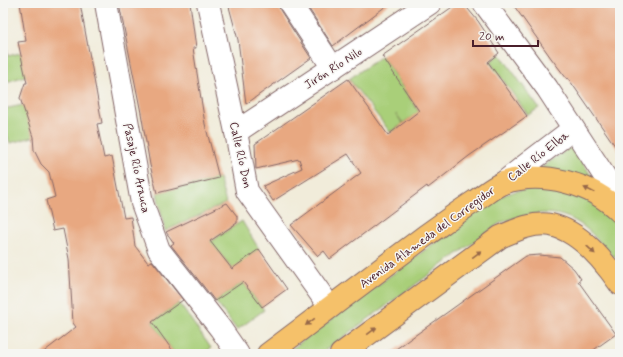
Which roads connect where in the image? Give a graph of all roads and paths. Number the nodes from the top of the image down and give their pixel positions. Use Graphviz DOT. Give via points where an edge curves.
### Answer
graph roads {
  1 [pos="106,3"];
  2 [pos="208,3"];
  3 [pos="290,3"];
  4 [pos="430,3"];
  5 [pos="484,3"];
  6 [pos="333,68"];
  7 [pos="573,129"];
  8 [pos="236,132"];
  9 [pos="503,184"];
  10 [pos="620,203"];
  11 [pos="620,212"];
  12 [pos="619,282"];
  13 [pos="330,307"];
  14 [pos="238,354"];
  15 [pos="268,354"];
  16 [pos="340,354"];
  1 -- 14 [label="street, Pasaje Río Arauca" via="142,203 159,250"];
  2 -- 8 [label="street, Calle Río Don"];
  3 -- 6 [label="street"];
  4 -- 6 [label="street, Jirón Río Nilo"];
  5 -- 7 [label="street, Calle Río Elba" via="547,88"];
  6 -- 8 [label="street, Jirón Río Nilo"];
  7 -- 9 [label="street, Calle Río Elba"];
  7 -- 10 [label="street, Calle Río Elba"];
  8 -- 13 [label="street, Calle Río Don" via="247,190"];
  11 -- 9 [label="main road, Avenida Alameda del Corregidor, one-way" via="590,190 571,182 545,178"];
  9 -- 13 [label="main road, Avenida Alameda del Corregidor" via="444,222"];
  16 -- 12 [label="main road, one-way" via="500,237 533,225 550,225 567,231 584,243"];
  13 -- 15 [label="main road, Avenida Alameda del Corregidor, one-way"];
}
